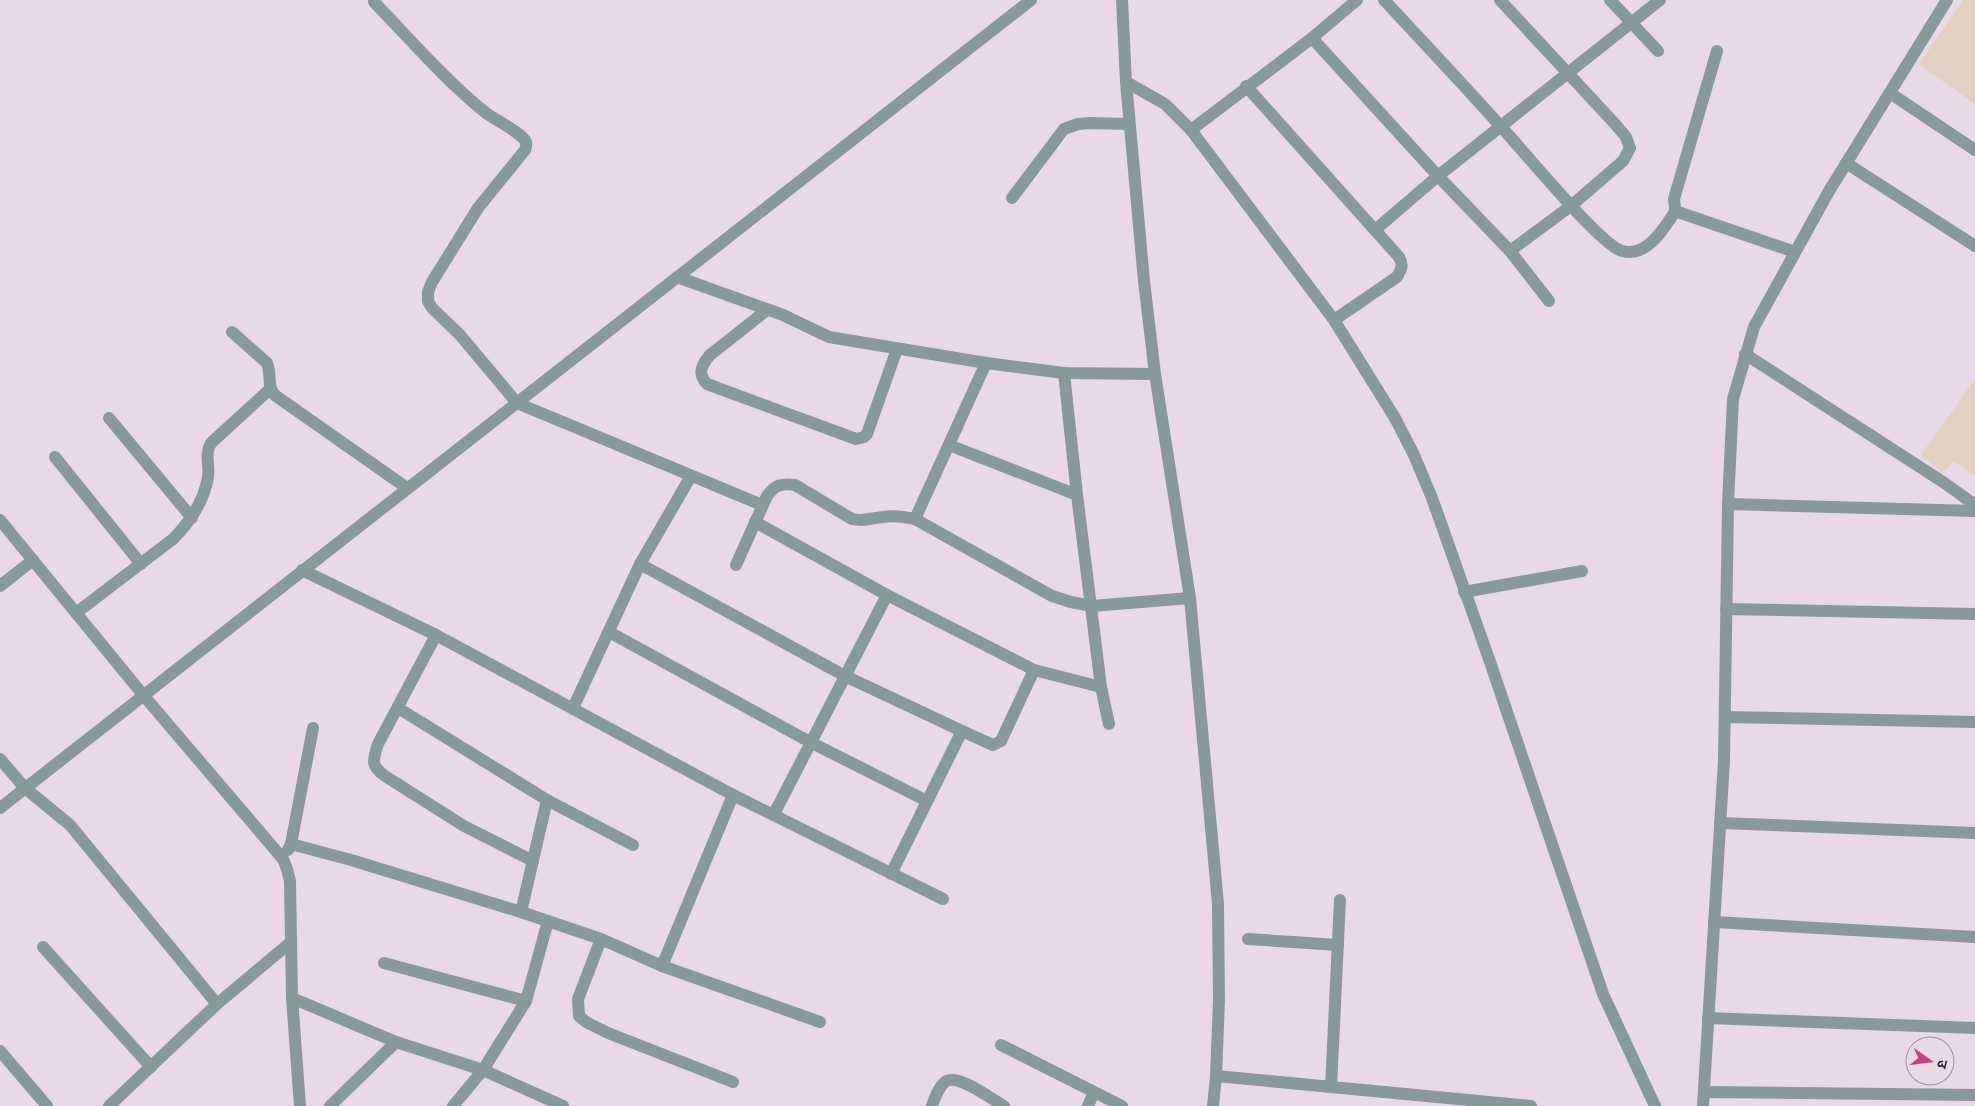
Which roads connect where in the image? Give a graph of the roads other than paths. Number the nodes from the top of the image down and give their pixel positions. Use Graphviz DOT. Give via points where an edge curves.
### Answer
graph roads {
  1 [pos="1031,0"];
  2 [pos="1122,0"];
  3 [pos="1357,0"];
  4 [pos="1384,0"];
  5 [pos="1500,0"];
  6 [pos="1610,0"];
  7 [pos="1660,0"];
  8 [pos="1947,0"];
  9 [pos="374,2"];
  10 [pos="1632,24"];
  11 [pos="1312,38"];
  12 [pos="1658,51"];
  13 [pos="1717,51"];
  14 [pos="1569,73"];
  15 [pos="1126,82"];
  16 [pos="1246,86"];
  17 [pos="1890,92"];
  18 [pos="1129,124"];
  19 [pos="1502,127"];
  20 [pos="1191,130"];
  21 [pos="1975,150"];
  22 [pos="1846,164"];
  23 [pos="1438,176"];
  24 [pos="1012,198"];
  25 [pos="1572,205"];
  26 [pos="1676,210"];
  27 [pos="1375,230"];
  28 [pos="1975,246"];
  29 [pos="1510,250"];
  30 [pos="1795,252"];
  31 [pos="677,277"];
  32 [pos="1549,301"];
  33 [pos="767,310"];
  34 [pos="1334,320"];
  35 [pos="232,332"];
  36 [pos="897,349"];
  37 [pos="1745,354"];
  38 [pos="986,363"];
  39 [pos="1064,373"];
  40 [pos="1155,374"];
  41 [pos="270,389"];
  42 [pos="517,403"];
  43 [pos="109,418"];
  44 [pos="949,445"];
  45 [pos="55,457"];
  46 [pos="691,476"];
  47 [pos="407,488"];
  48 [pos="1077,495"];
  49 [pos="1728,504"];
  50 [pos="762,505"];
  51 [pos="1975,505"];
  52 [pos="1975,511"];
  53 [pos="192,518"];
  54 [pos="915,519"];
  55 [pos="0,520"];
  56 [pos="755,522"];
  57 [pos="33,560"];
  58 [pos="141,564"];
  59 [pos="640,564"];
  60 [pos="736,565"];
  61 [pos="302,570"];
  62 [pos="1582,571"];
  63 [pos="0,586"];
  64 [pos="1464,592"];
  65 [pos="887,595"];
  66 [pos="1190,598"];
  67 [pos="1092,606"];
  68 [pos="1726,609"];
  69 [pos="76,613"];
  70 [pos="1975,614"];
  71 [pos="609,632"];
  72 [pos="436,635"];
  73 [pos="1034,670"];
  74 [pos="845,676"];
  75 [pos="1101,687"];
  76 [pos="144,696"];
  77 [pos="398,708"];
  78 [pos="573,708"];
  79 [pos="1725,717"];
  80 [pos="1975,722"];
  81 [pos="1109,724"];
  82 [pos="313,728"];
  83 [pos="962,731"];
  84 [pos="810,742"];
  85 [pos="0,760"];
  86 [pos="25,788"];
  87 [pos="733,795"];
  88 [pos="547,800"];
  89 [pos="926,801"];
  90 [pos="0,808"];
  91 [pos="774,814"];
  92 [pos="1720,823"];
  93 [pos="1975,833"];
  94 [pos="291,844"];
  95 [pos="633,845"];
  96 [pos="283,859"];
  97 [pos="533,861"];
  98 [pos="891,874"];
  99 [pos="942,899"];
  100 [pos="1340,900"];
  101 [pos="521,912"];
  102 [pos="548,921"];
  103 [pos="1714,922"];
  104 [pos="1975,937"];
  105 [pos="601,939"];
  106 [pos="1248,939"];
  107 [pos="291,942"];
  108 [pos="1338,945"];
  109 [pos="43,947"];
  110 [pos="384,963"];
  111 [pos="662,966"];
  112 [pos="292,998"];
  113 [pos="526,1001"];
  114 [pos="217,1004"];
  115 [pos="1708,1018"];
  116 [pos="820,1022"];
  117 [pos="1975,1028"];
  118 [pos="396,1042"];
  119 [pos="1001,1046"];
  120 [pos="0,1051"];
  121 [pos="151,1067"];
  122 [pos="483,1070"];
  123 [pos="1216,1076"];
  124 [pos="733,1082"];
  125 [pos="1331,1087"];
  126 [pos="1094,1092"];
  127 [pos="1704,1092"];
  128 [pos="1975,1095"];
  129 [pos="47,1106"];
  130 [pos="109,1106"];
  131 [pos="300,1106"];
  132 [pos="330,1106"];
  133 [pos="453,1106"];
  134 [pos="562,1106"];
  135 [pos="932,1106"];
  136 [pos="1004,1106"];
  137 [pos="1088,1106"];
  138 [pos="1122,1106"];
  139 [pos="1213,1106"];
  140 [pos="1531,1106"];
  141 [pos="1655,1106"];
  142 [pos="1703,1106"];
  1 -- 31 [label="street"];
  2 -- 15 [label="street"];
  3 -- 11 [label="street"];
  4 -- 19 [label="street"];
  5 -- 14 [label="street"];
  6 -- 10 [label="street"];
  7 -- 10 [label="street"];
  8 -- 17 [label="street"];
  9 -- 42 [label="street" via="452,82 485,112 525,140 525,150 478,208 428,292 432,308 460,335"];
  10 -- 12 [label="street"];
  10 -- 14 [label="street"];
  11 -- 16 [label="street"];
  11 -- 23 [label="street"];
  13 -- 26 [label="street" via="1674,199"];
  14 -- 19 [label="street"];
  14 -- 25 [label="street" via="1626,137 1630,148 1623,162"];
  15 -- 18 [label="street"];
  15 -- 20 [label="street" via="1165,104"];
  16 -- 20 [label="street"];
  16 -- 27 [label="street"];
  17 -- 21 [label="street"];
  17 -- 22 [label="street"];
  18 -- 24 [label="street" via="1090,123 1064,129"];
  18 -- 40 [label="street"];
  19 -- 23 [label="street"];
  19 -- 25 [label="street"];
  20 -- 34 [label="street"];
  22 -- 28 [label="street"];
  22 -- 30 [label="street"];
  23 -- 27 [label="street"];
  23 -- 29 [label="street"];
  25 -- 26 [label="street" via="1605,240 1628,252 1653,241"];
  25 -- 29 [label="street"];
  26 -- 30 [label="street"];
  27 -- 34 [label="street" via="1399,257 1402,267 1397,277"];
  29 -- 32 [label="street"];
  30 -- 37 [label="street" via="1754,327"];
  31 -- 33 [label="street"];
  31 -- 42 [label="street"];
  33 -- 36 [label="street" via="828,337"];
  33 -- 36 [label="street" via="702,363 702,378 707,384 856,439 864,437 868,430"];
  34 -- 64 [label="street" via="1395,418 1414,455"];
  35 -- 41 [label="street" via="267,363"];
  36 -- 38 [label="street"];
  37 -- 49 [label="street" via="1733,398"];
  37 -- 51 [label="street"];
  38 -- 39 [label="street"];
  38 -- 44 [label="street"];
  39 -- 40 [label="street"];
  39 -- 48 [label="street"];
  40 -- 66 [label="street"];
  41 -- 47 [label="street"];
  41 -- 53 [label="street" via="209,446 208,479"];
  42 -- 46 [label="street"];
  42 -- 47 [label="street"];
  43 -- 53 [label="street"];
  44 -- 48 [label="street"];
  44 -- 54 [label="street"];
  45 -- 58 [label="street"];
  46 -- 50 [label="street"];
  46 -- 59 [label="street"];
  47 -- 61 [label="street"];
  48 -- 67 [label="street"];
  49 -- 52 [label="street"];
  49 -- 68 [label="street"];
  50 -- 54 [label="street" via="774,487 787,484 795,485 852,519 868,521 899,516"];
  50 -- 56 [label="street"];
  53 -- 58 [label="street" via="173,539"];
  54 -- 67 [label="street" via="1052,596"];
  55 -- 57 [label="street"];
  56 -- 60 [label="street"];
  56 -- 65 [label="street"];
  57 -- 63 [label="street"];
  57 -- 69 [label="street"];
  58 -- 69 [label="street"];
  59 -- 71 [label="street"];
  59 -- 74 [label="street"];
  61 -- 72 [label="street"];
  61 -- 76 [label="street"];
  62 -- 64 [label="street"];
  64 -- 141 [label="street" via="1603,994"];
  65 -- 73 [label="street"];
  65 -- 74 [label="street"];
  66 -- 67 [label="street"];
  66 -- 123 [label="street" via="1218,904"];
  67 -- 75 [label="street"];
  68 -- 70 [label="street"];
  68 -- 79 [label="street"];
  69 -- 76 [label="street"];
  71 -- 78 [label="street"];
  71 -- 84 [label="street"];
  72 -- 77 [label="street"];
  72 -- 78 [label="street"];
  73 -- 75 [label="street"];
  73 -- 83 [label="street" via="1001,741 993,745"];
  74 -- 83 [label="street"];
  74 -- 84 [label="street"];
  75 -- 81 [label="street"];
  76 -- 86 [label="street"];
  76 -- 96 [label="street"];
  77 -- 88 [label="street"];
  77 -- 97 [label="street" via="378,744 375,768 464,826"];
  78 -- 87 [label="street"];
  79 -- 80 [label="street"];
  79 -- 92 [label="street"];
  82 -- 94 [label="street"];
  83 -- 89 [label="street"];
  84 -- 89 [label="street"];
  84 -- 91 [label="street"];
  85 -- 86 [label="street"];
  86 -- 90 [label="street"];
  86 -- 114 [label="street" via="70,825"];
  87 -- 91 [label="street"];
  87 -- 111 [label="street"];
  88 -- 95 [label="street"];
  88 -- 97 [label="street"];
  89 -- 98 [label="street"];
  91 -- 98 [label="street"];
  92 -- 93 [label="street"];
  92 -- 103 [label="street"];
  94 -- 96 [label="street"];
  94 -- 101 [label="street"];
  96 -- 107 [label="street" via="290,881"];
  97 -- 101 [label="street"];
  98 -- 99 [label="street"];
  100 -- 108 [label="street"];
  101 -- 102 [label="street"];
  102 -- 105 [label="street"];
  102 -- 113 [label="street"];
  103 -- 104 [label="street"];
  103 -- 115 [label="street"];
  105 -- 111 [label="street"];
  105 -- 124 [label="street" via="578,998 579,1016 608,1032"];
  106 -- 108 [label="street"];
  107 -- 112 [label="street"];
  107 -- 114 [label="street"];
  108 -- 125 [label="street"];
  109 -- 121 [label="street"];
  110 -- 113 [label="street"];
  111 -- 116 [label="street"];
  112 -- 118 [label="street"];
  112 -- 131 [label="street"];
  113 -- 122 [label="street"];
  114 -- 121 [label="street"];
  115 -- 117 [label="street"];
  115 -- 127 [label="street"];
  118 -- 122 [label="street"];
  118 -- 132 [label="street"];
  119 -- 126 [label="street"];
  120 -- 129 [label="street"];
  121 -- 130 [label="street"];
  122 -- 133 [label="street"];
  122 -- 134 [label="street"];
  123 -- 125 [label="street"];
  123 -- 139 [label="street"];
  125 -- 140 [label="street"];
  126 -- 137 [label="street"];
  126 -- 138 [label="street"];
  127 -- 128 [label="street"];
  127 -- 142 [label="street"];
  135 -- 136 [label="street" via="944,1082 950,1079 975,1088"];
}
